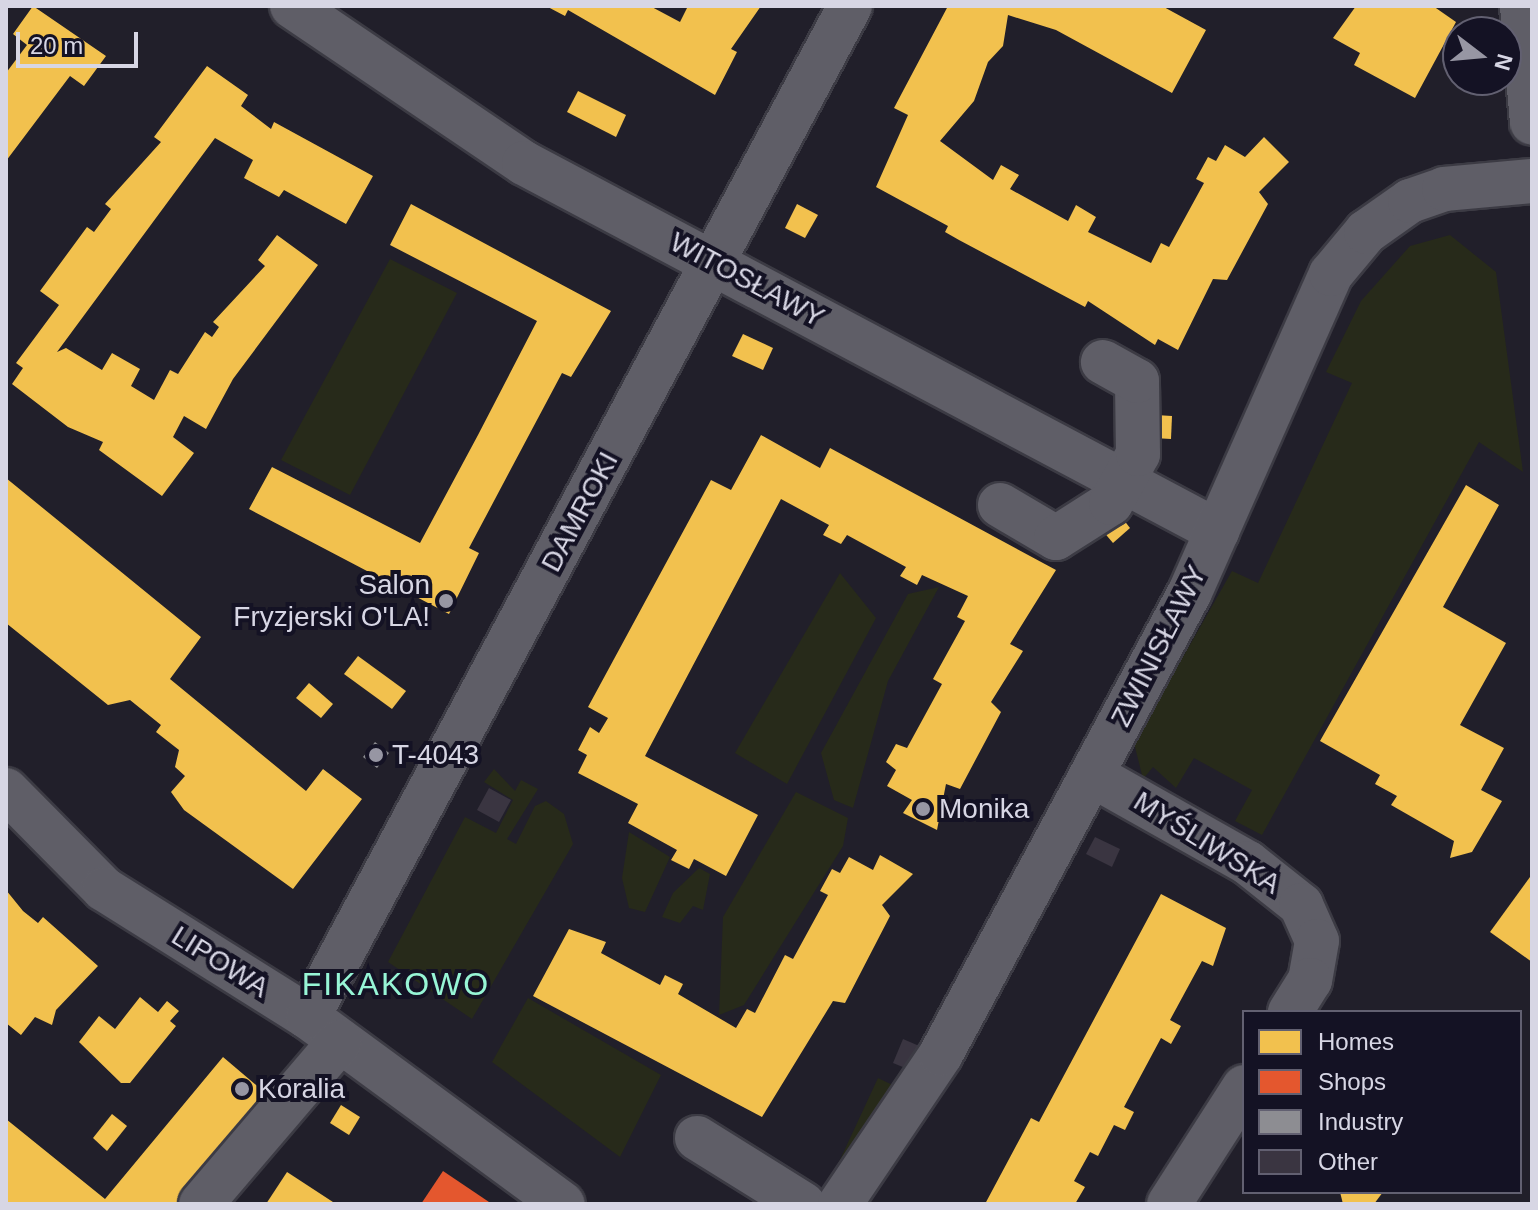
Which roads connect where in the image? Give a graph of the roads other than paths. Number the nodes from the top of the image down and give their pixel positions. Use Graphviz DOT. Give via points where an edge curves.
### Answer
graph roads {
  1 [pos="292,6"];
  2 [pos="850,6"];
  3 [pos="1522,6"];
  4 [pos="1532,123"];
  5 [pos="1532,181"];
  6 [pos="712,260"];
  7 [pos="1103,362"];
  8 [pos="1124,482"];
  9 [pos="1000,505"];
  10 [pos="1217,531"];
  11 [pos="1092,775"];
  12 [pos="6,790"];
  13 [pos="1291,1010"];
  14 [pos="324,1029"];
  15 [pos="1242,1090"];
  16 [pos="697,1138"];
  17 [pos="201,1204"];
  18 [pos="563,1204"];
  19 [pos="803,1204"];
  20 [pos="840,1204"];
  21 [pos="1169,1204"];
  1 -- 6 [label="street, WITOSŁAWY" via="524,163"];
  2 -- 6 [label="street, DAMROKI"];
  3 -- 4 [label="street"];
  5 -- 10 [label="street, ZWINISŁAWY" via="1429,193 1386,215 1351,247 1298,344"];
  6 -- 8 [label="street, WITOSŁAWY"];
  6 -- 14 [label="street, DAMROKI"];
  7 -- 8 [label="street" via="1137,381 1138,454"];
  8 -- 9 [label="street" via="1111,503 1056,538"];
  8 -- 10 [label="street, WITOSŁAWY"];
  10 -- 11 [label="street, ZWINISŁAWY"];
  11 -- 13 [label="street, MYŚLIWSKA" via="1248,863 1301,905 1317,941 1310,980"];
  11 -- 20 [label="street, ZWINISŁAWY" via="941,1054"];
  12 -- 14 [label="street, LIPOWA" via="104,889"];
  14 -- 17 [label="street, DAMROKI"];
  14 -- 18 [label="street, LIPOWA"];
  15 -- 21 [label="street"];
  16 -- 19 [label="street"];
}
